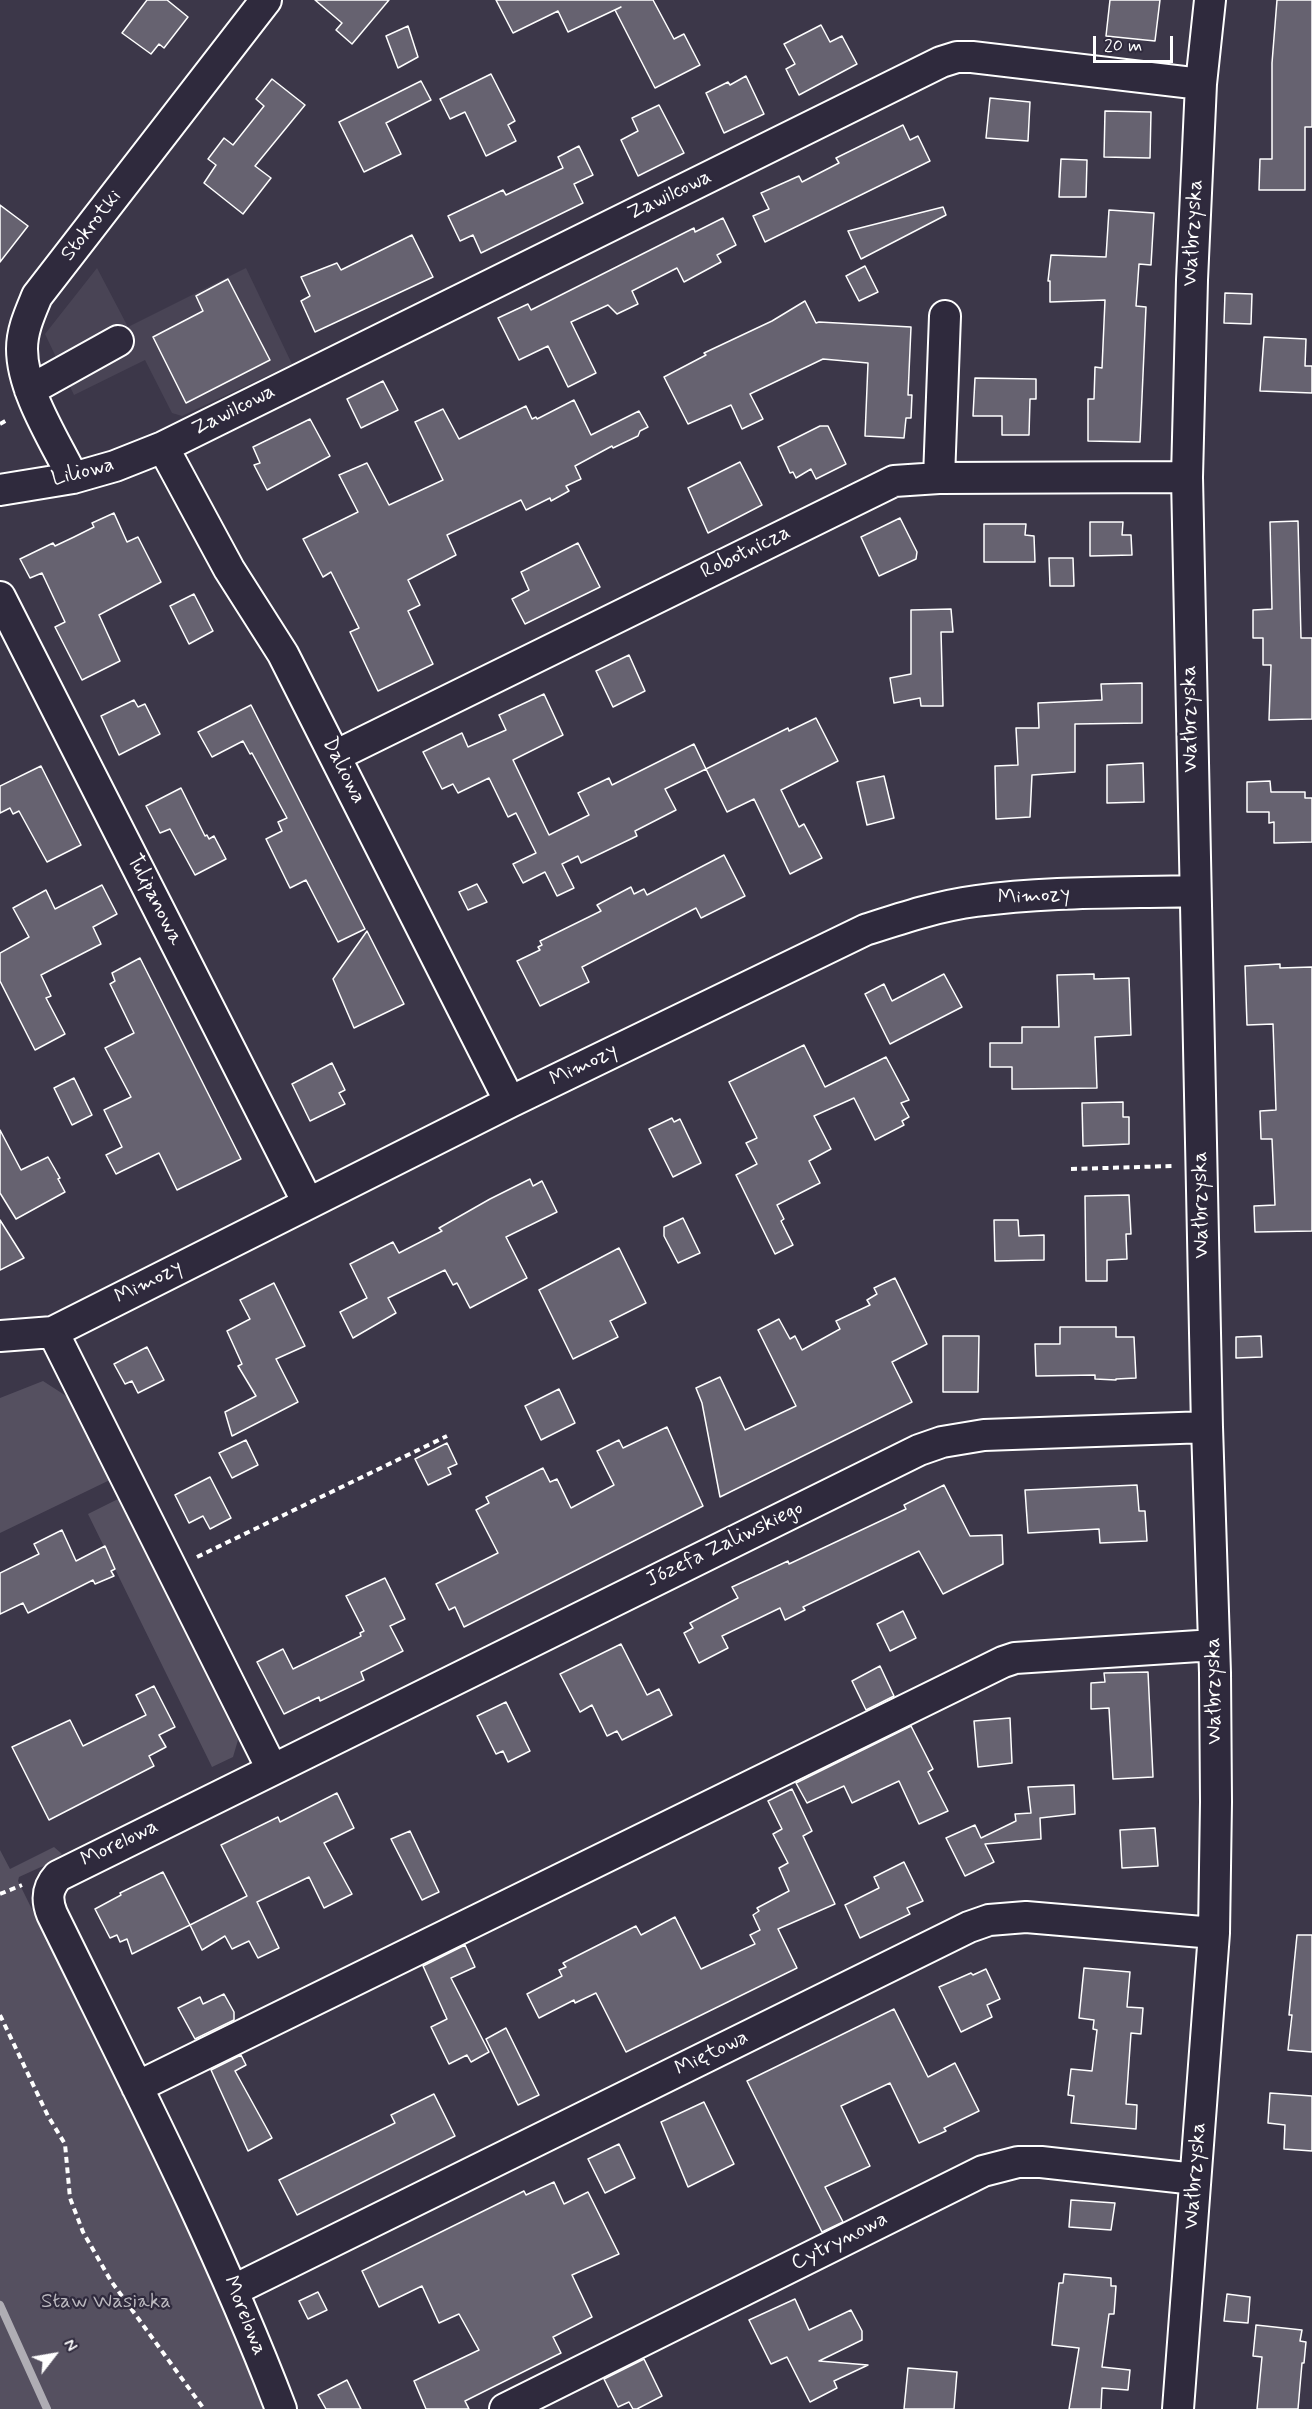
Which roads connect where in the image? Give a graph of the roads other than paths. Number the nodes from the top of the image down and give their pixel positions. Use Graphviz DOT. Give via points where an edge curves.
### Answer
graph roads {
  1 [pos="266,0"];
  2 [pos="1210,0"];
  3 [pos="1201,84"];
  4 [pos="945,316"];
  5 [pos="11,335"];
  6 [pos="118,341"];
  7 [pos="30,390"];
  8 [pos="163,447"];
  9 [pos="1187,477"];
  10 [pos="74,478"];
  11 [pos="939,478"];
  12 [pos="0,490"];
  13 [pos="0,597"];
  14 [pos="335,756"];
  15 [pos="1195,891"];
  16 [pos="510,1102"];
  17 [pos="308,1203"];
  18 [pos="53,1332"];
  19 [pos="0,1336"];
  20 [pos="1207,1427"];
  21 [pos="1214,1646"];
  22 [pos="272,1769"];
  23 [pos="1214,1933"];
  24 [pos="137,2087"];
  25 [pos="1195,2179"];
  26 [pos="234,2290"];
  27 [pos="281,2409"];
  28 [pos="505,2409"];
  29 [pos="1178,2409"];
  1 -- 5 [label="street, Stokrotki" via="38,296 26,321"];
  2 -- 3 [label="street, Wałbrzyska"];
  3 -- 8 [label="street, Zawilcowa" via="972,57 941,62"];
  3 -- 9 [label="street, Wałbrzyska"];
  4 -- 11 [label="street"];
  5 -- 7 [label="street, Stokrotki" via="22,350"];
  6 -- 7 [label="street"];
  7 -- 10 [label="street, Stokrotki"];
  8 -- 10 [label="street, Liliowa"];
  8 -- 14 [label="street, Daliowa" via="230,569 283,654"];
  9 -- 11 [label="street, Robotnicza"];
  9 -- 15 [label="street, Wałbrzyska"];
  10 -- 12 [label="street, Liliowa"];
  11 -- 14 [label="street, Robotnicza" via="888,483"];
  13 -- 17 [label="street, Tulipanowa"];
  14 -- 16 [label="street, Daliowa"];
  15 -- 16 [label="street, Mimozy" via="1035,896 976,901 922,912 865,930 808,956"];
  15 -- 20 [label="street, Wałbrzyska"];
  16 -- 17 [label="street, Mimozy"];
  17 -- 18 [label="street, Mimozy"];
  18 -- 19 [label="street, Mimozy"];
  18 -- 22 [label="street"];
  20 -- 21 [label="street, Wałbrzyska"];
  20 -- 22 [label="street, Józefa Zaliwskiego" via="984,1435 919,1450"];
  21 -- 23 [label="street, Wałbrzyska"];
  21 -- 24 [label="street" via="1016,1658 1003,1662"];
  22 -- 24 [label="street, Morelowa" via="67,1870 51,1883 48,1902 52,1914"];
  23 -- 25 [label="street, Wałbrzyska"];
  23 -- 26 [label="street, Miętowa" via="1026,1917 989,1920 969,1927"];
  24 -- 26 [label="street, Morelowa"];
  25 -- 28 [label="street, Cytrynowa" via="1041,2162 993,2168"];
  25 -- 29 [label="street, Wałbrzyska"];
  26 -- 27 [label="street, Morelowa"];
}
